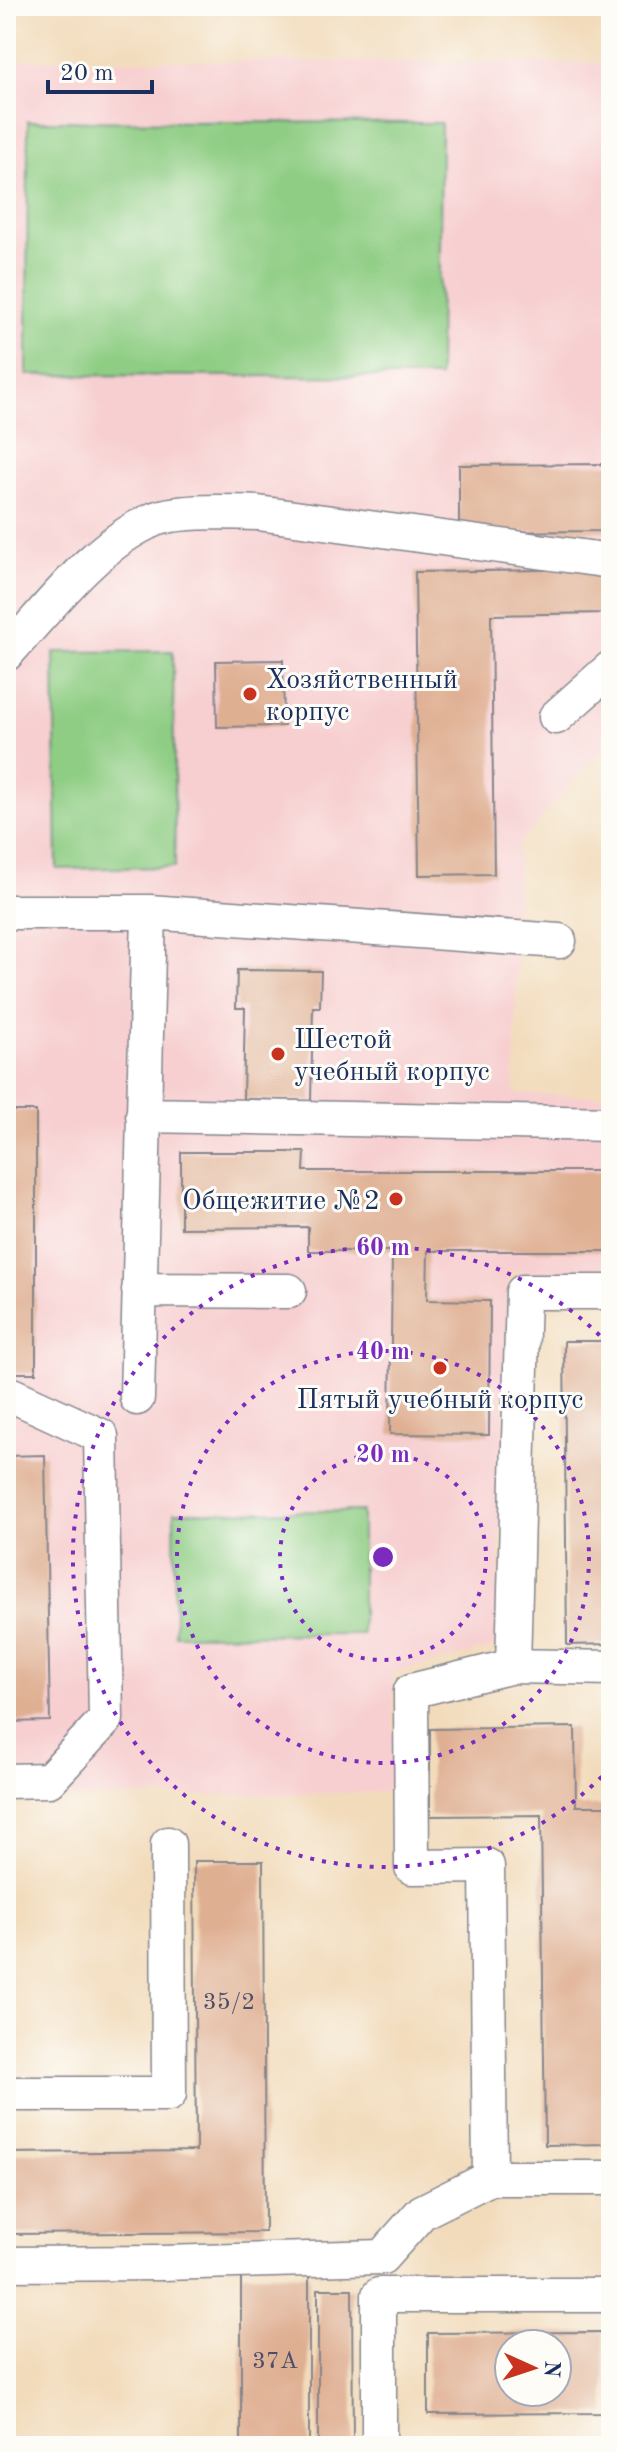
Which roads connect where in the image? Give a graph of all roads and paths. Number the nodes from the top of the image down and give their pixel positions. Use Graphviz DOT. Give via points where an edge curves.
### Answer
graph roads {
  1 [pos="611,561"];
  2 [pos="6,654"];
  3 [pos="611,668"];
  4 [pos="556,717"];
  5 [pos="6,912"];
  6 [pos="149,912"];
  7 [pos="559,941"];
  8 [pos="143,1115"];
  9 [pos="611,1124"];
  10 [pos="139,1290"];
  11 [pos="289,1291"];
  12 [pos="611,1292"];
  13 [pos="6,1395"];
  14 [pos="137,1398"];
  15 [pos="513,1666"];
  16 [pos="611,1668"];
  17 [pos="6,1781"];
  18 [pos="168,1844"];
  19 [pos="6,2094"];
  20 [pos="490,2178"];
  21 [pos="611,2178"];
  22 [pos="6,2264"];
  23 [pos="611,2295"];
  24 [pos="379,2446"];
  1 -- 2 [label="lane" via="258,513 214,511 157,518 107,546"];
  3 -- 4 [label="lane"];
  5 -- 6 [label="lane"];
  6 -- 7 [label="lane"];
  6 -- 8 [label="lane"];
  8 -- 9 [label="lane"];
  8 -- 10 [label="lane"];
  10 -- 11 [label="lane"];
  10 -- 14 [label="lane"];
  12 -- 15 [label="lane" via="523,1292"];
  13 -- 17 [label="lane" via="101,1436 106,1719 49,1780"];
  15 -- 16 [label="lane"];
  15 -- 20 [label="lane" via="411,1691 412,1867 487,1866"];
  18 -- 19 [label="lane" via="169,2094"];
  20 -- 21 [label="lane"];
  20 -- 22 [label="lane" via="422,2212 382,2257"];
  23 -- 24 [label="lane" via="379,2295"];
}
